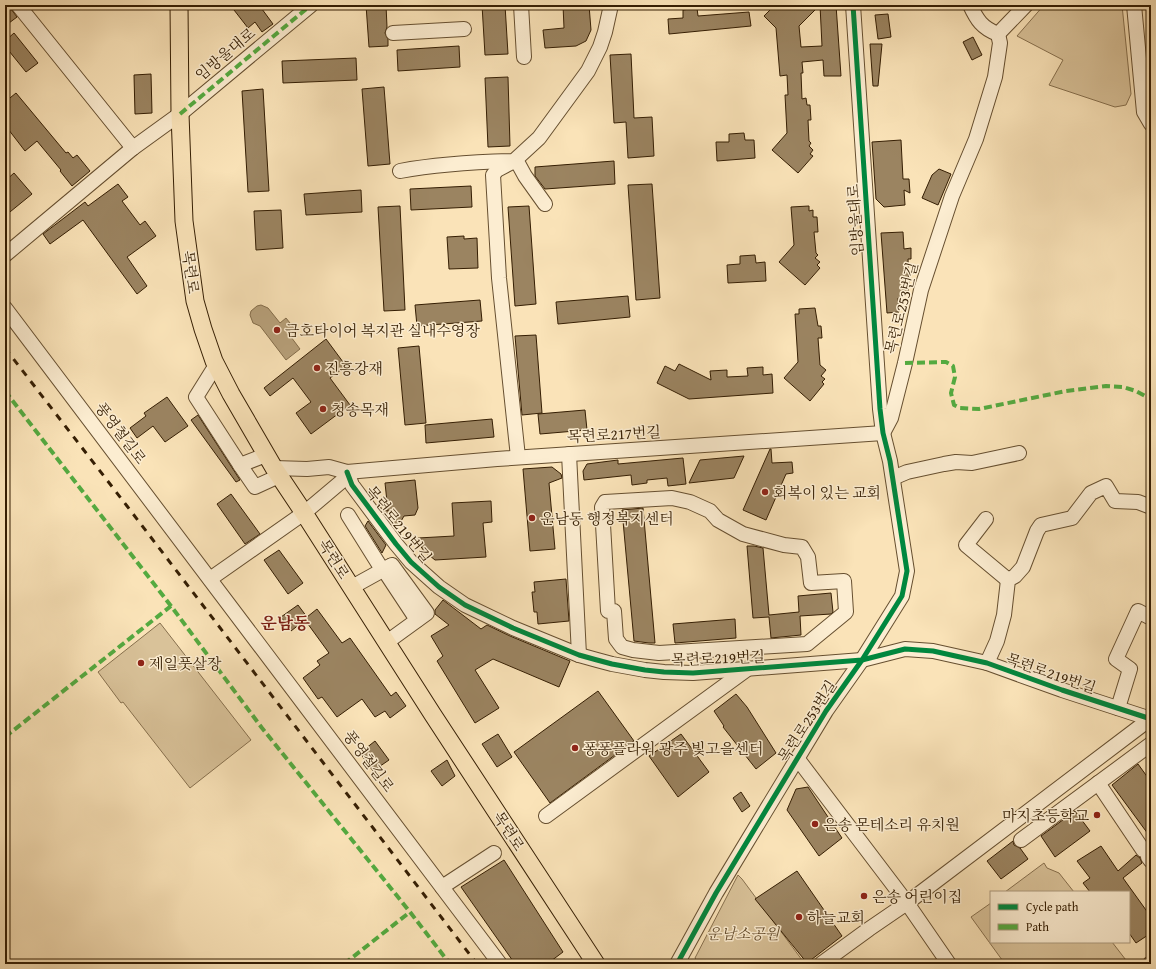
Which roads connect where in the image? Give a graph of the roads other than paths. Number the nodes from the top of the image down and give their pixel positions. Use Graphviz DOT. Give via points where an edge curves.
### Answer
graph roads {
  1 [pos="18,5"];
  2 [pos="179,5"];
  3 [pos="311,5"];
  4 [pos="521,5"];
  5 [pos="610,5"];
  6 [pos="853,5"];
  7 [pos="970,5"];
  8 [pos="1026,5"];
  9 [pos="1134,5"];
  10 [pos="464,29"];
  11 [pos="394,33"];
  12 [pos="998,34"];
  13 [pos="524,57"];
  14 [pos="180,114"];
  15 [pos="1151,124"];
  16 [pos="133,148"];
  17 [pos="514,161"];
  18 [pos="400,171"];
  19 [pos="545,204"];
  20 [pos="5,255"];
  21 [pos="5,308"];
  22 [pos="216,365"];
  23 [pos="883,433"];
  24 [pos="1019,453"];
  25 [pos="569,454"];
  26 [pos="518,457"];
  27 [pos="240,465"];
  28 [pos="273,466"];
  29 [pos="347,472"];
  30 [pos="893,478"];
  31 [pos="1151,507"];
  32 [pos="304,513"];
  33 [pos="348,515"];
  34 [pos="986,519"];
  35 [pos="405,554"];
  36 [pos="386,569"];
  37 [pos="210,579"];
  38 [pos="1008,580"];
  39 [pos="352,587"];
  40 [pos="1151,618"];
  41 [pos="387,642"];
  42 [pos="692,652"];
  43 [pos="580,655"];
  44 [pos="862,660"];
  45 [pos="987,663"];
  46 [pos="747,670"];
  47 [pos="693,673"];
  48 [pos="1118,708"];
  49 [pos="1151,719"];
  50 [pos="1151,744"];
  51 [pos="797,758"];
  52 [pos="1098,783"];
  53 [pos="546,816"];
  54 [pos="1021,840"];
  55 [pos="494,853"];
  56 [pos="1147,856"];
  57 [pos="442,887"];
  58 [pos="907,903"];
  59 [pos="683,962"];
  60 [pos="500,964"];
  61 [pos="596,964"];
  62 [pos="821,964"];
  63 [pos="949,964"];
  1 -- 16 [label="street"];
  2 -- 14 [label="main road, 목련로"];
  3 -- 14 [label="street, 임방울대로"];
  4 -- 13 [label="street"];
  5 -- 17 [label="street" via="605,32 588,71 539,138"];
  6 -- 23 [label="street, 임방울대로"];
  7 -- 12 [label="street" via="984,27"];
  8 -- 12 [label="street"];
  9 -- 15 [label="street" via="1144,112"];
  10 -- 11 [label="street"];
  12 -- 23 [label="street, 목련로253번길" via="1000,43 995,77 976,139 952,196 921,290 891,418"];
  14 -- 16 [label="street"];
  14 -- 22 [label="main road, 목련로" via="188,257 197,308"];
  16 -- 20 [label="street"];
  17 -- 18 [label="street" via="470,162"];
  17 -- 19 [label="street"];
  17 -- 26 [label="street" via="493,175 499,278"];
  21 -- 37 [label="street, 풍영철길로"];
  22 -- 27 [label="street" via="196,397"];
  22 -- 28 [label="main road, 목련로" via="230,394"];
  23 -- 25 [label="street, 목련로217번길"];
  23 -- 30 [label="street, 목련로253번길"];
  24 -- 30 [label="street" via="972,464 944,464 907,472"];
  25 -- 26 [label="street, 목련로217번길"];
  25 -- 43 [label="street"];
  26 -- 29 [label="street, 목련로217번길"];
  27 -- 28 [label="street"];
  27 -- 28 [label="street" via="254,487"];
  28 -- 29 [label="street, 목련로217번길" via="308,469 329,467"];
  28 -- 32 [label="main road, 목련로"];
  29 -- 32 [label="street" via="342,481"];
  29 -- 35 [label="street, 목련로219번길" via="352,485"];
  30 -- 44 [label="street, 목련로253번길" via="907,571 904,590"];
  31 -- 38 [label="street" via="1138,502 1115,501 1106,486 1091,493 1072,518 1041,525 1036,531 1022,567"];
  32 -- 37 [label="street"];
  32 -- 39 [label="main road, 목련로"];
  33 -- 36 [label="street"];
  34 -- 38 [label="street" via="966,544"];
  35 -- 36 [label="street"];
  35 -- 43 [label="street, 목련로219번길" via="439,587 465,605"];
  36 -- 39 [label="street"];
  36 -- 41 [label="street" via="417,620"];
  37 -- 57 [label="street, 풍영철길로"];
  38 -- 45 [label="street, 목련로219번길" via="1004,615 997,641"];
  39 -- 41 [label="main road, 목련로"];
  40 -- 48 [label="street" via="1138,611 1116,659 1130,669"];
  41 -- 61 [label="main road, 목련로"];
  42 -- 42 [label="street" via="807,644 846,612 844,581 811,583 808,557 802,547 743,534 718,520 710,511 690,502 672,498 605,502 602,507 608,611 614,611 616,639 622,648 632,650 659,653"];
  42 -- 47 [label="street"];
  43 -- 47 [label="street, 목련로219번길" via="645,670"];
  44 -- 45 [label="street, 목련로219번길" via="906,649 933,651"];
  44 -- 46 [label="street, 목련로219번길"];
  44 -- 51 [label="street, 목련로253번길"];
  45 -- 48 [label="street, 목련로219번길"];
  46 -- 47 [label="street, 목련로219번길"];
  46 -- 53 [label="street"];
  48 -- 49 [label="street, 목련로219번길"];
  49 -- 58 [label="street, 목련로219번길"];
  50 -- 52 [label="street"];
  51 -- 58 [label="street"];
  51 -- 59 [label="street, 목련로253번길" via="716,893"];
  52 -- 54 [label="street"];
  52 -- 56 [label="street"];
  55 -- 57 [label="street"];
  57 -- 60 [label="street, 풍영철길로"];
  58 -- 62 [label="street, 목련로219번길"];
  58 -- 63 [label="street"];
}
